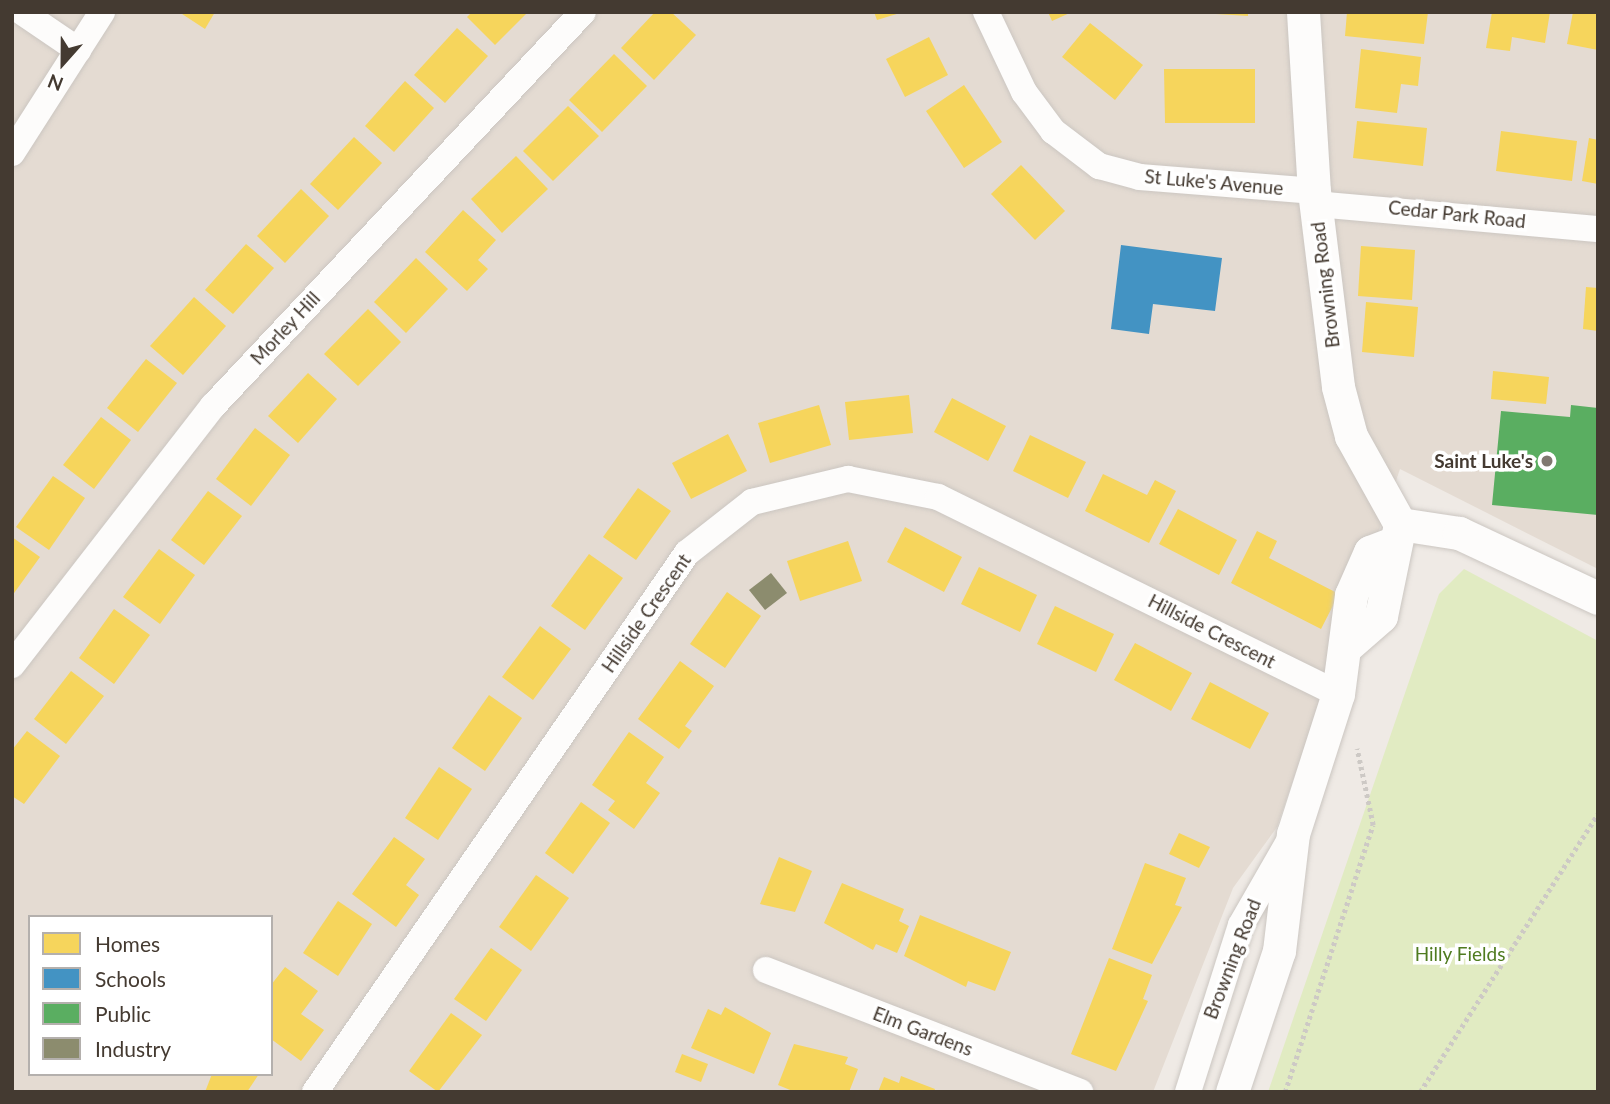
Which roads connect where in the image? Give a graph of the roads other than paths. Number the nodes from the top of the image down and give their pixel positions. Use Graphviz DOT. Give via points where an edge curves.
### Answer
graph roads {
  1 [pos="22,12"];
  2 [pos="102,12"];
  3 [pos="583,12"];
  4 [pos="986,12"];
  5 [pos="1303,12"];
  6 [pos="78,50"];
  7 [pos="12,153"];
  8 [pos="1315,197"];
  9 [pos="1598,229"];
  10 [pos="1397,533"];
  11 [pos="1598,598"];
  12 [pos="12,665"];
  13 [pos="1338,694"];
  14 [pos="1293,834"];
  15 [pos="765,970"];
  16 [pos="315,1092"];
  17 [pos="1080,1092"];
  18 [pos="1188,1092"];
  19 [pos="1232,1092"];
  1 -- 6 [label="street"];
  2 -- 6 [label="street"];
  3 -- 12 [label="street, Morley Hill" via="213,406"];
  4 -- 8 [label="street, St Luke's Avenue" via="1024,92 1053,131 1099,166 1140,177"];
  5 -- 8 [label="street, Browning Road"];
  6 -- 7 [label="street"];
  8 -- 9 [label="street, Cedar Park Road"];
  8 -- 10 [label="street, Browning Road" via="1338,387 1351,436"];
  10 -- 11 [label="street" via="1459,533"];
  10 -- 13 [label="street, Browning Road" via="1370,552 1351,595 1349,644"];
  13 -- 14 [label="street, Browning Road"];
  13 -- 16 [label="street, Hillside Crescent" via="938,497 848,479 752,502 687,553"];
  14 -- 18 [label="street, Browning Road" via="1241,925"];
  14 -- 19 [label="street, Browning Road" via="1279,951"];
  15 -- 17 [label="street, Elm Gardens"];
}
